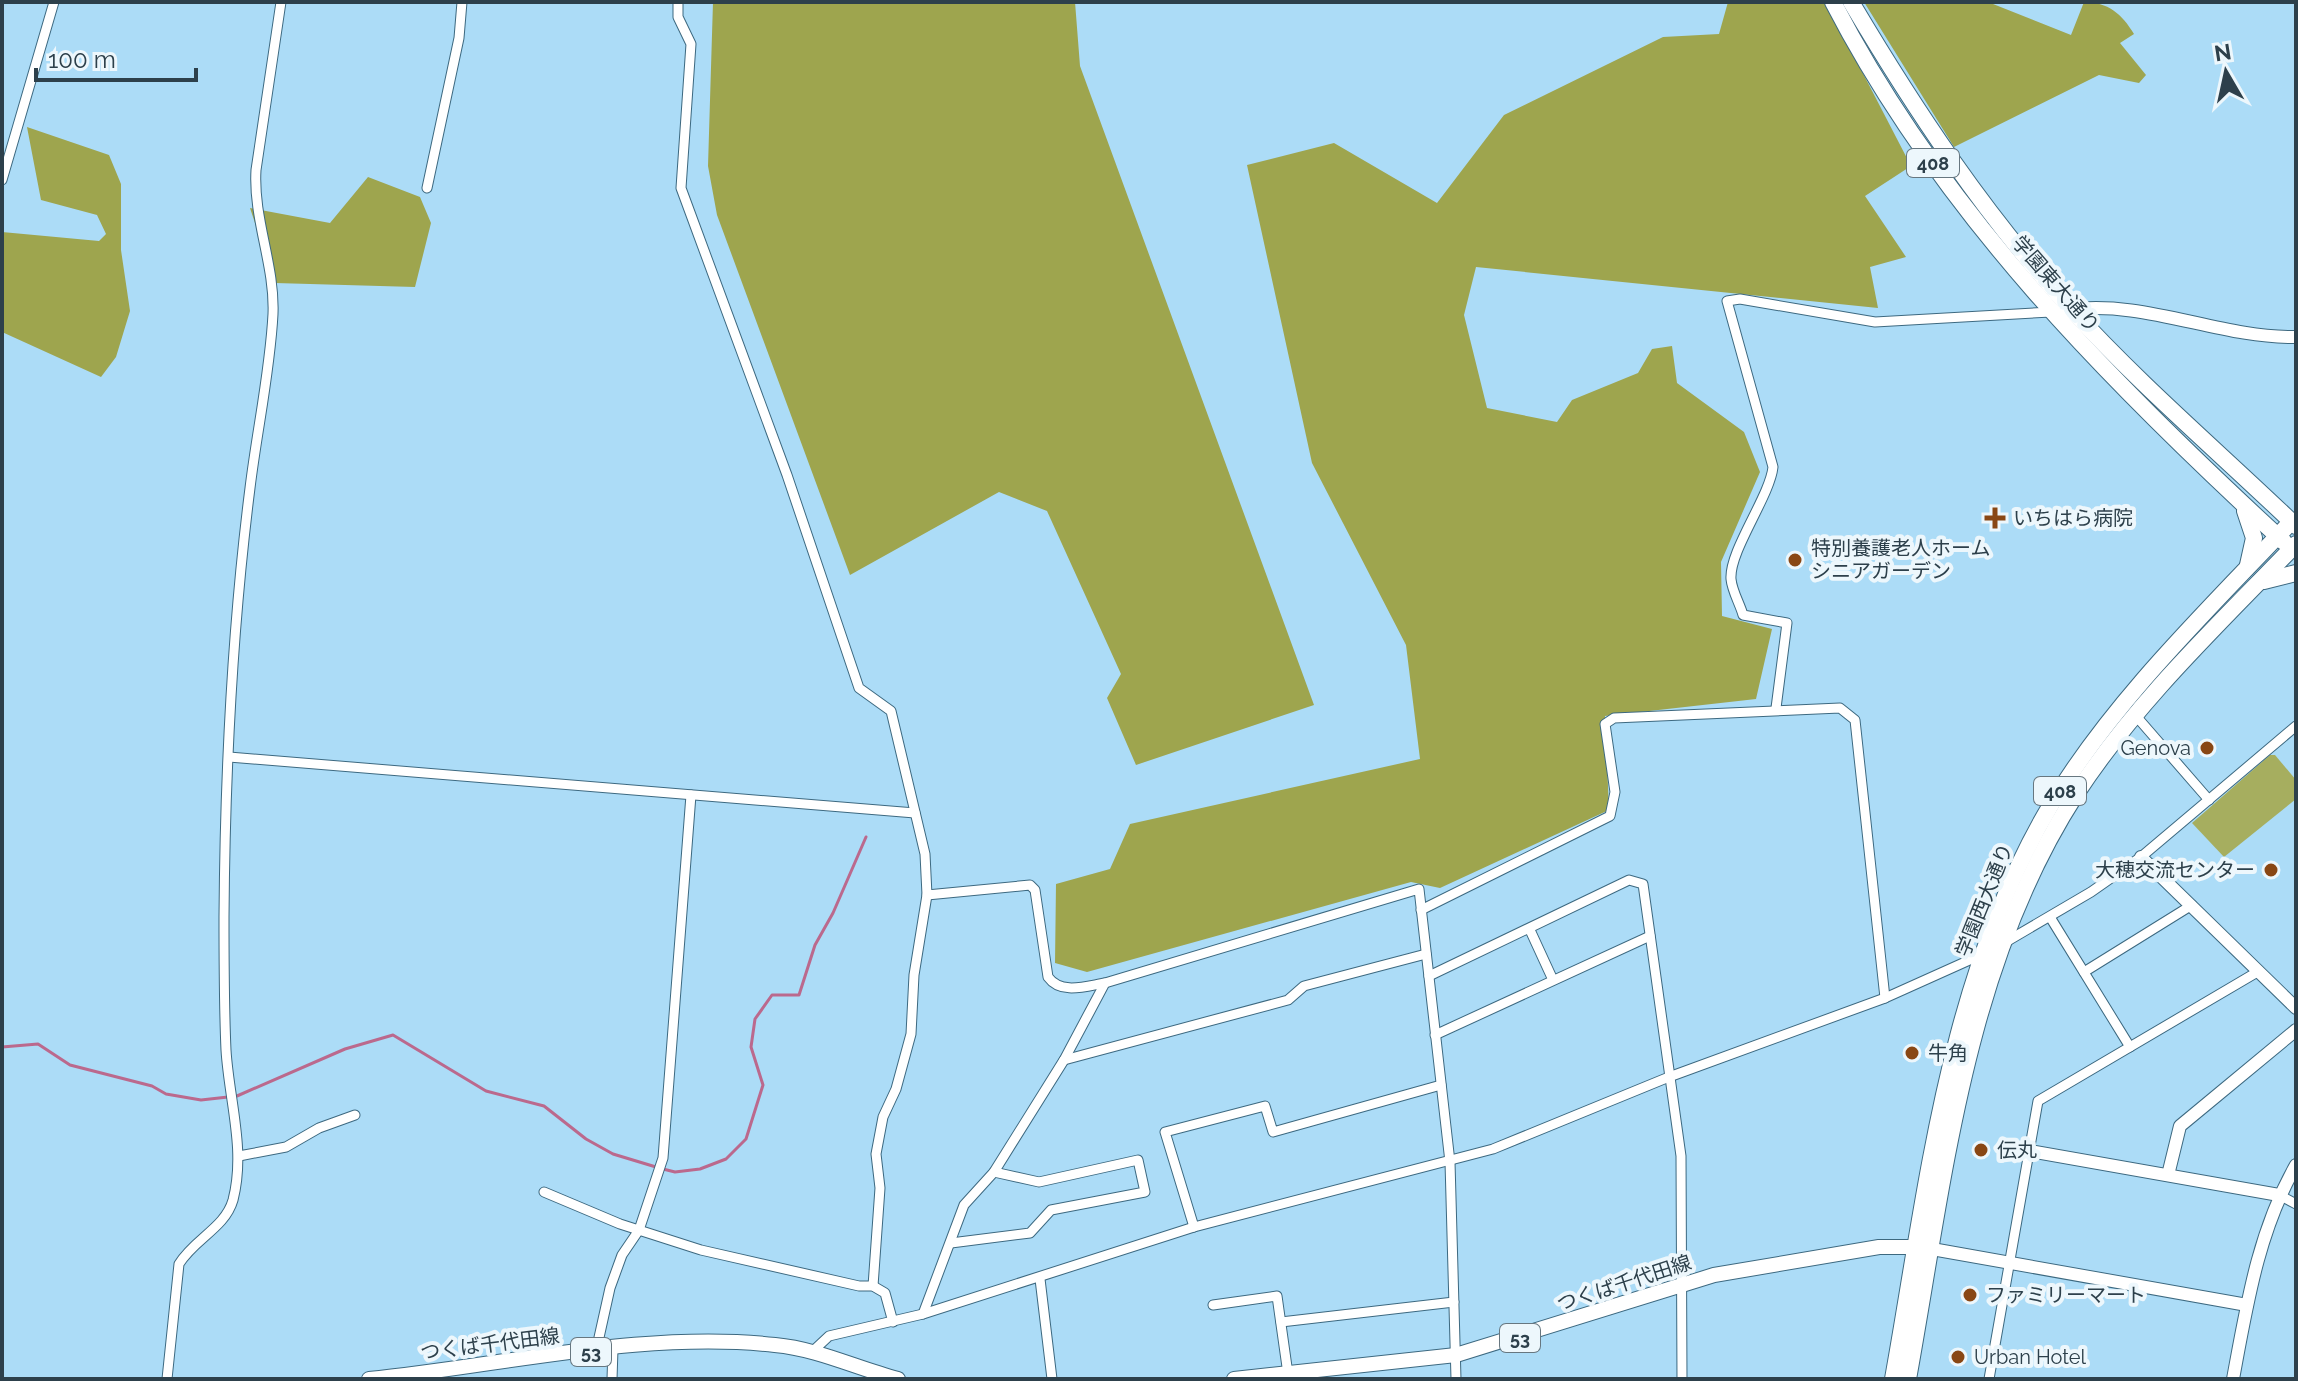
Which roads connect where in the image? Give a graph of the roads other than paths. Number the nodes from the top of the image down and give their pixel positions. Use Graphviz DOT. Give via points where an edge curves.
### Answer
graph roads {
  1 [pos="54,2"];
  2 [pos="281,2"];
  3 [pos="462,2"];
  4 [pos="678,2"];
  5 [pos="1833,2"];
  6 [pos="1851,2"];
  7 [pos="2,180"];
  8 [pos="427,188"];
  9 [pos="2070,309"];
  10 [pos="2051,312"];
  11 [pos="2296,337"];
  12 [pos="2242,504"];
  13 [pos="2294,522"];
  14 [pos="2278,536"];
  15 [pos="2294,548"];
  16 [pos="2246,570"];
  17 [pos="2296,573"];
  18 [pos="2258,583"];
  19 [pos="1776,708"];
  20 [pos="2136,716"];
  21 [pos="2296,726"];
  22 [pos="229,757"];
  23 [pos="691,795"];
  24 [pos="2209,800"];
  25 [pos="915,813"];
  26 [pos="2141,857"];
  27 [pos="927,895"];
  28 [pos="2192,905"];
  29 [pos="1421,910"];
  30 [pos="2050,917"];
  31 [pos="1530,930"];
  32 [pos="1650,936"];
  33 [pos="2001,945"];
  34 [pos="1426,954"];
  35 [pos="1982,955"];
  36 [pos="2259,971"];
  37 [pos="2084,972"];
  38 [pos="1429,976"];
  39 [pos="1553,980"];
  40 [pos="1105,983"];
  41 [pos="1885,998"];
  42 [pos="2296,1008"];
  43 [pos="2296,1030"];
  44 [pos="1435,1035"];
  45 [pos="2130,1047"];
  46 [pos="1064,1060"];
  47 [pos="1669,1077"];
  48 [pos="1441,1085"];
  49 [pos="355,1115"];
  50 [pos="2030,1151"];
  51 [pos="239,1156"];
  52 [pos="1450,1162"];
  53 [pos="2296,1165"];
  54 [pos="994,1172"];
  55 [pos="2168,1175"];
  56 [pos="544,1192"];
  57 [pos="2279,1195"];
  58 [pos="2296,1204"];
  59 [pos="1194,1227"];
  60 [pos="639,1230"];
  61 [pos="951,1243"];
  62 [pos="1925,1248"];
  63 [pos="2010,1263"];
  64 [pos="1040,1279"];
  65 [pos="1682,1284"];
  66 [pos="873,1286"];
  67 [pos="1454,1302"];
  68 [pos="1213,1305"];
  69 [pos="2247,1305"];
  70 [pos="923,1314"];
  71 [pos="893,1322"];
  72 [pos="1281,1322"];
  73 [pos="613,1349"];
  74 [pos="596,1351"];
  75 [pos="813,1351"];
  76 [pos="1456,1355"];
  77 [pos="1288,1374"];
  78 [pos="888,1378"];
  79 [pos="1989,1378"];
  80 [pos="167,1379"];
  81 [pos="369,1379"];
  82 [pos="612,1379"];
  83 [pos="1052,1379"];
  84 [pos="1234,1379"];
  85 [pos="1456,1379"];
  86 [pos="1682,1379"];
  87 [pos="1893,1379"];
  88 [pos="1908,1379"];
  89 [pos="2002,1379"];
  90 [pos="2233,1379"];
  1 -- 7 [label="street"];
  2 -- 22 [label="street" via="255,195 273,314 234,642"];
  3 -- 8 [label="street"];
  4 -- 25 [label="street" via="678,17 691,44 681,188 859,688 891,711"];
  5 -- 10 [label="highway, 学園東大通り / 408" via="1932,162"];
  6 -- 9 [label="highway, 学園東大通り / 408" via="1945,153"];
  9 -- 10 [label="street"];
  9 -- 11 [label="street" via="2113,306 2253,335"];
  9 -- 13 [label="highway, 学園東大通り / 408" via="2175,416"];
  10 -- 12 [label="highway, 学園東大通り / 408"];
  10 -- 19 [label="street" via="1895,323 1727,301 1773,467 1731,577 1743,615 1787,623"];
  12 -- 14 [label="highway, 学園東大通り / 408"];
  12 -- 16 [label="highway" via="2254,538"];
  13 -- 14 [label="highway, 学園西大通り / 408"];
  14 -- 15 [label="highway, 学園東大通り / 408"];
  14 -- 16 [label="highway, 学園西大通り / 408"];
  15 -- 18 [label="highway, 学園西大通り / 408"];
  16 -- 35 [label="highway, 学園西大通り / 408" via="2079,763 2031,840"];
  17 -- 18 [label="highway"];
  18 -- 20 [label="highway, 学園西大通り / 408"];
  19 -- 29 [label="street" via="1614,718 1605,724 1615,792 1610,816"];
  19 -- 41 [label="street" via="1840,708 1855,720"];
  20 -- 24 [label="street"];
  20 -- 33 [label="highway, 学園西大通り / 408" via="2076,794 2029,877"];
  21 -- 24 [label="street"];
  22 -- 23 [label="street"];
  22 -- 51 [label="street" via="226,1050"];
  23 -- 25 [label="street"];
  23 -- 60 [label="street" via="663,1158"];
  24 -- 26 [label="street"];
  25 -- 27 [label="street"];
  26 -- 28 [label="street"];
  26 -- 30 [label="street"];
  27 -- 40 [label="street" via="1030,885 1053,985"];
  27 -- 66 [label="street" via="911,1034 876,1154 880,1188"];
  28 -- 36 [label="street"];
  28 -- 37 [label="street"];
  29 -- 34 [label="street"];
  29 -- 40 [label="street" via="1419,889"];
  30 -- 33 [label="street"];
  30 -- 37 [label="street"];
  31 -- 32 [label="street" via="1629,880 1643,884"];
  31 -- 38 [label="street"];
  31 -- 39 [label="street"];
  32 -- 39 [label="street"];
  32 -- 47 [label="street"];
  33 -- 35 [label="street"];
  33 -- 62 [label="highway, 学園西大通り / 408" via="1965,1070"];
  34 -- 38 [label="street"];
  34 -- 46 [label="street" via="1304,986 1288,1000"];
  35 -- 41 [label="street"];
  35 -- 62 [label="highway, 学園西大通り / 408" via="1950,1071"];
  36 -- 42 [label="street"];
  36 -- 45 [label="street"];
  37 -- 45 [label="street"];
  38 -- 44 [label="street"];
  39 -- 44 [label="street"];
  40 -- 46 [label="street"];
  41 -- 47 [label="street"];
  43 -- 55 [label="street" via="2180,1126"];
  44 -- 48 [label="street"];
  45 -- 50 [label="street" via="2038,1101"];
  46 -- 54 [label="street"];
  47 -- 52 [label="street"];
  47 -- 65 [label="street" via="1681,1156"];
  48 -- 52 [label="street"];
  48 -- 59 [label="street" via="1273,1132 1265,1106 1165,1132"];
  49 -- 51 [label="street" via="286,1147"];
  50 -- 55 [label="street"];
  50 -- 63 [label="street"];
  51 -- 80 [label="street" via="233,1201 224,1219 179,1264"];
  52 -- 59 [label="street"];
  52 -- 67 [label="street"];
  53 -- 57 [label="street"];
  54 -- 61 [label="street" via="964,1205"];
  54 -- 61 [label="street" via="1039,1182 1138,1160 1145,1192 1051,1210 1030,1233"];
  55 -- 57 [label="street"];
  56 -- 60 [label="street"];
  57 -- 58 [label="street"];
  57 -- 69 [label="street"];
  59 -- 64 [label="street"];
  60 -- 66 [label="street" via="701,1250"];
  60 -- 74 [label="street" via="622,1255 610,1288"];
  61 -- 70 [label="street"];
  62 -- 63 [label="street"];
  62 -- 65 [label="main road, つくば千代田線 / 53" via="1879,1247 1798,1259"];
  62 -- 87 [label="highway, 学園西大通り / 408"];
  62 -- 88 [label="highway, 学園西大通り / 408"];
  63 -- 69 [label="street"];
  63 -- 79 [label="street"];
  64 -- 70 [label="street"];
  64 -- 83 [label="street"];
  65 -- 76 [label="main road, つくば千代田線 / 53"];
  65 -- 86 [label="street"];
  66 -- 71 [label="street" via="885,1293"];
  67 -- 72 [label="street"];
  67 -- 76 [label="street"];
  68 -- 72 [label="street" via="1277,1296"];
  69 -- 90 [label="street"];
  70 -- 71 [label="street"];
  71 -- 75 [label="street" via="829,1336"];
  72 -- 77 [label="street"];
  73 -- 74 [label="main road, つくば千代田線 / 53"];
  73 -- 75 [label="main road, つくば千代田線 / 53" via="738,1342"];
  73 -- 82 [label="street"];
  74 -- 81 [label="main road, つくば千代田線 / 53"];
  75 -- 78 [label="main road, つくば千代田線 / 53"];
  76 -- 77 [label="main road, つくば千代田線 / 53"];
  76 -- 85 [label="street"];
  77 -- 84 [label="main road, つくば千代田線 / 53"];
  79 -- 89 [label="street"];
}
